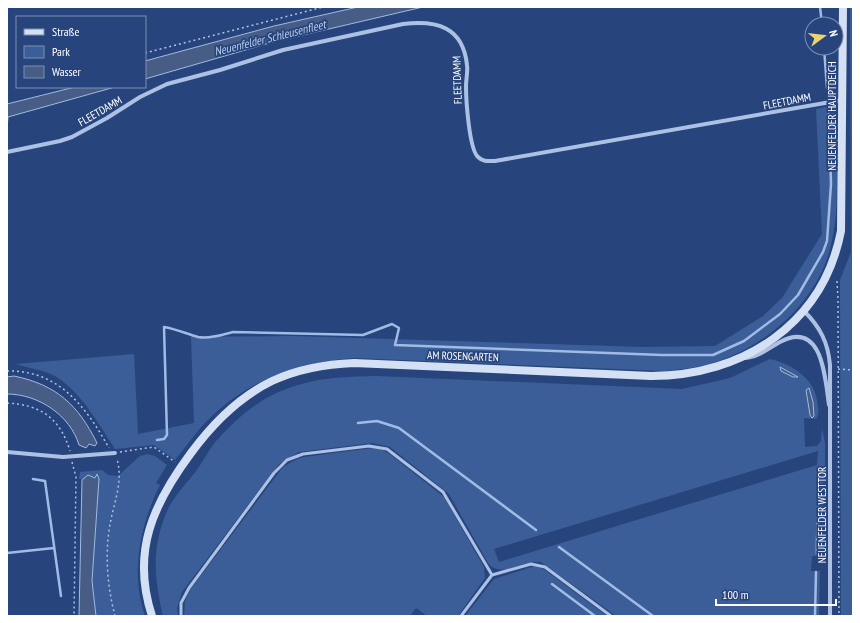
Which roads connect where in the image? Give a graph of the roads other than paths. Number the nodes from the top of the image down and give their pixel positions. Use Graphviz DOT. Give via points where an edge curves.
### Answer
graph roads {
  1 [pos="843,7"];
  2 [pos="844,100"];
  3 [pos="7,152"];
  4 [pos="843,202"];
  5 [pos="804,311"];
  6 [pos="739,359"];
  7 [pos="831,417"];
  8 [pos="7,452"];
  9 [pos="113,453"];
  10 [pos="492,575"];
  11 [pos="152,616"];
  12 [pos="181,616"];
  13 [pos="461,616"];
  14 [pos="611,616"];
  15 [pos="830,616"];
  1 -- 2 [label="main road, NEUENFELDER HAUPTDEICH"];
  2 -- 3 [label="street, FLEETDAMM" via="511,159 483,161 476,156 473,149 467,109 465,50 457,36 442,25 423,21 284,50 187,78 155,89 72,137"];
  2 -- 4 [label="main road, NEUENFELDER HAUPTDEICH"];
  4 -- 5 [label="main road, AM ROSENGARTEN" via="841,230 835,256 824,282"];
  5 -- 6 [label="main road, AM ROSENGARTEN" via="778,334"];
  5 -- 7 [label="street, NEUENFELDER WESTTOR" via="821,331 828,347"];
  6 -- 7 [label="street, NEUENFELDER WESTTOR" via="753,357 792,337 809,341 819,353"];
  6 -- 11 [label="main road, AM ROSENGARTEN" via="702,371 670,376 354,363 322,365 271,381 242,400 212,427 181,466 158,503 149,532 144,571"];
  7 -- 15 [label="street, NEUENFELDER WESTTOR"];
  8 -- 9 [label="street" via="71,456"];
  10 -- 12 [label="lane" via="443,492 397,455 387,449 369,446 303,454 287,460 274,473 189,588 181,602"];
  10 -- 13 [label="lane"];
  10 -- 14 [label="lane" via="531,564 541,565"];
}
